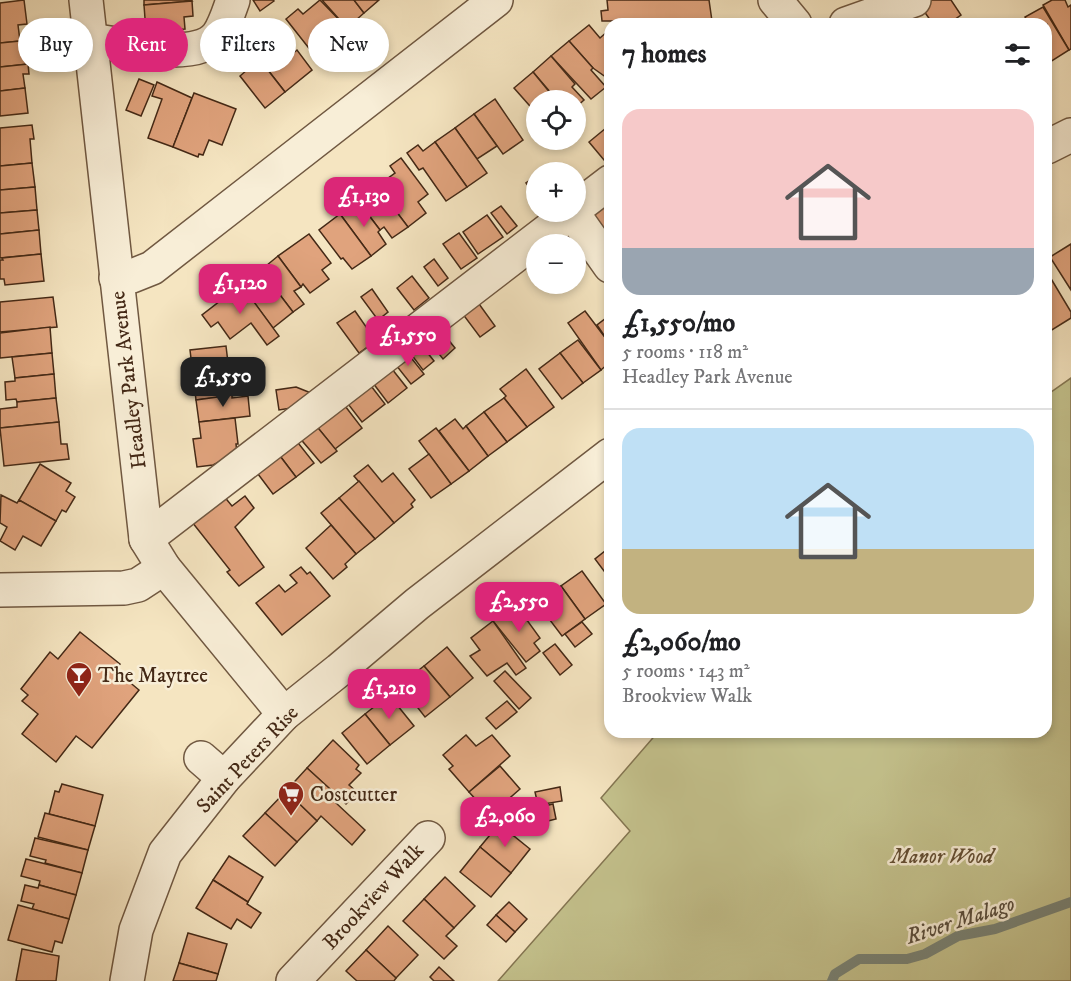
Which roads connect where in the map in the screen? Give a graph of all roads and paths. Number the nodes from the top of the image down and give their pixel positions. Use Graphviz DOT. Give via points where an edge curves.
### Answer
graph roads {
  1 [pos="86,0"];
  2 [pos="233,0"];
  3 [pos="496,0"];
  4 [pos="775,0"];
  5 [pos="914,0"];
  6 [pos="88,18"];
  7 [pos="790,18"];
  8 [pos="863,18"];
  9 [pos="93,40"];
  10 [pos="93,59"];
  11 [pos="1071,135"];
  12 [pos="1052,144"];
  13 [pos="604,187"];
  14 [pos="586,200"];
  15 [pos="559,222"];
  16 [pos="579,222"];
  17 [pos="604,257"];
  18 [pos="116,278"];
  19 [pos="604,460"];
  20 [pos="146,539"];
  21 [pos="164,568"];
  22 [pos="18,597"];
  23 [pos="284,714"];
  24 [pos="428,838"];
  25 [pos="127,981"];
  26 [pos="293,981"];
  1 -- 6 [label="street, Headley Park Avenue"];
  2 -- 9 [label="street" via="218,35 207,44 188,50"];
  3 -- 18 [label="street" via="152,268"];
  4 -- 7 [label="street"];
  5 -- 8 [label="street"];
  10 -- 18 [label="street, Headley Park Avenue"];
  11 -- 12 [label="street"];
  13 -- 14 [label="street"];
  15 -- 20 [label="street"];
  16 -- 17 [label="street"];
  18 -- 20 [label="street, Headley Park Avenue"];
  19 -- 23 [label="street, Saint Peters Rise" via="417,604"];
  20 -- 21 [label="street, Headley Park Avenue"];
  21 -- 22 [label="street" via="138,585 124,588"];
  21 -- 23 [label="street, Headley Park Avenue"];
  23 -- 25 [label="street, Saint Peters Rise" via="213,768 165,853 136,930"];
  24 -- 26 [label="street, Brookview Walk"];
}
